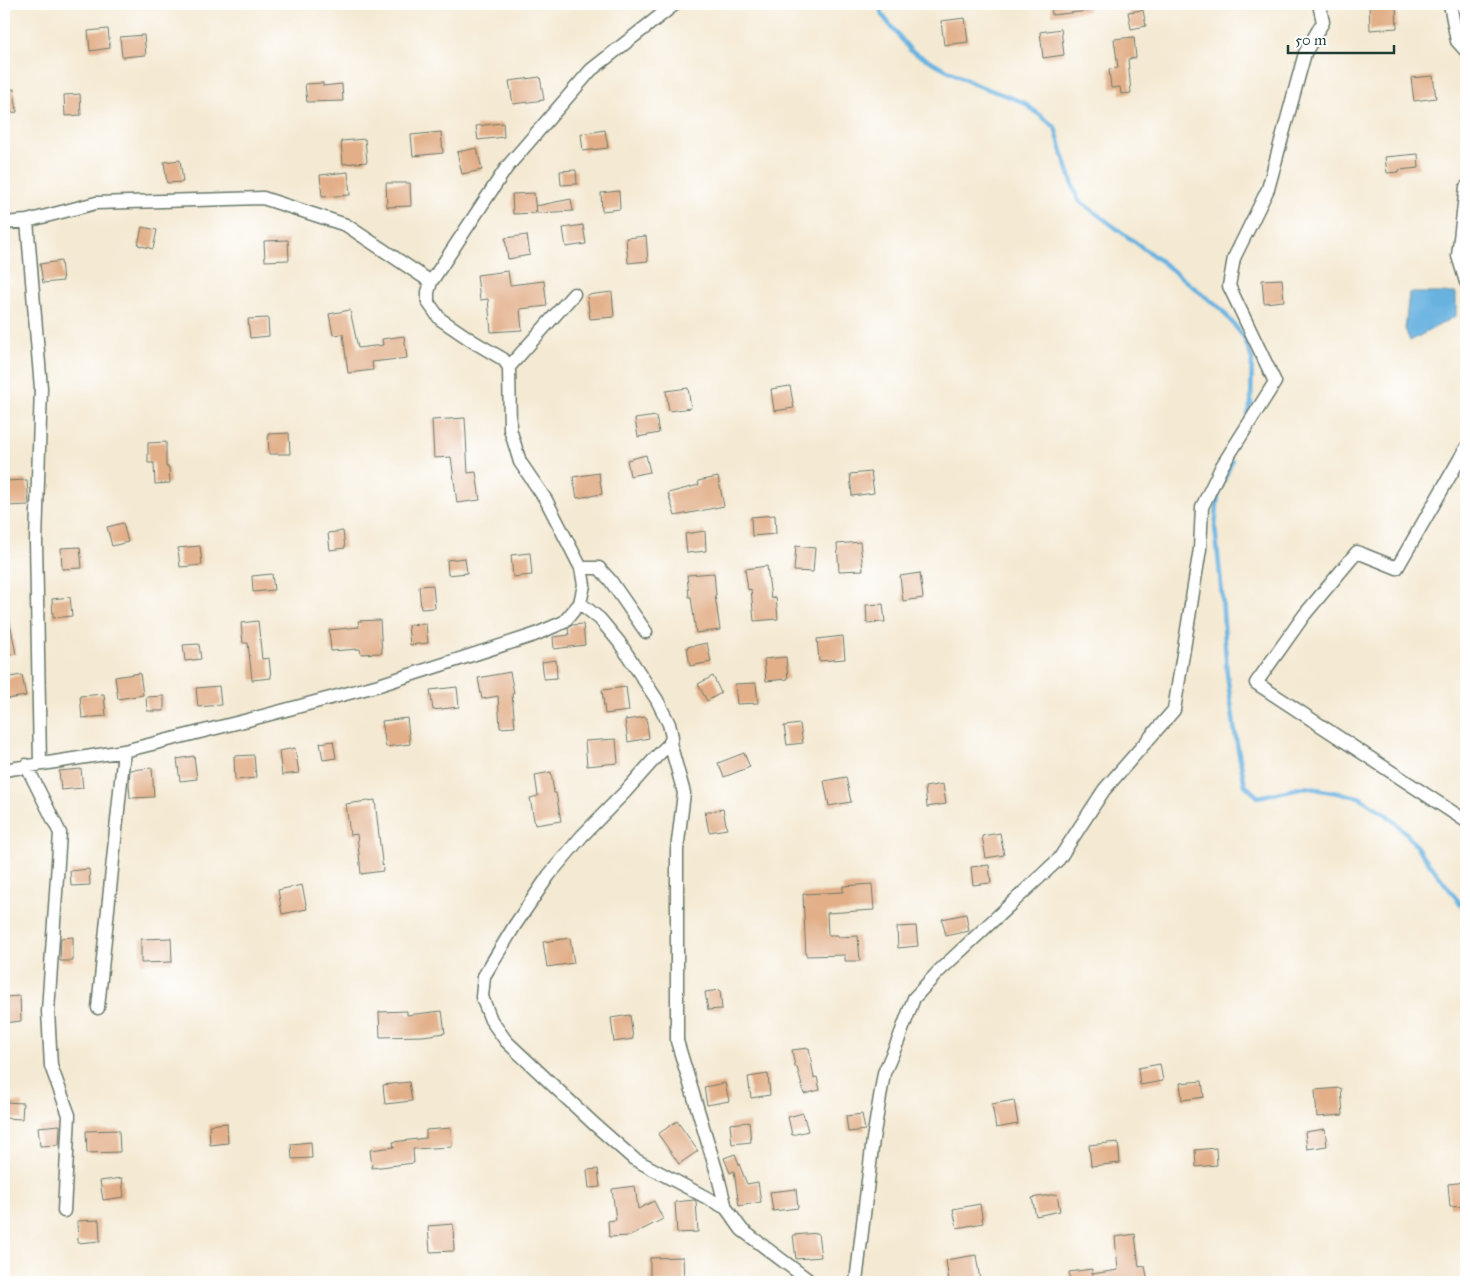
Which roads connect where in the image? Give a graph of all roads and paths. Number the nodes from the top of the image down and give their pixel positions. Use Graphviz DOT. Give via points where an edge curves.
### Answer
graph roads {
  1 [pos="675,4"];
  2 [pos="1319,4"];
  3 [pos="1450,4"];
  4 [pos="1466,51"];
  5 [pos="1466,187"];
  6 [pos="27,221"];
  7 [pos="4,222"];
  8 [pos="431,282"];
  9 [pos="1466,282"];
  10 [pos="574,294"];
  11 [pos="509,367"];
  12 [pos="1466,448"];
  13 [pos="581,568"];
  14 [pos="580,603"];
  15 [pos="646,632"];
  16 [pos="670,743"];
  17 [pos="124,751"];
  18 [pos="40,763"];
  19 [pos="26,765"];
  20 [pos="4,770"];
  21 [pos="1466,821"];
  22 [pos="98,1008"];
  23 [pos="726,1208"];
  24 [pos="64,1211"];
  25 [pos="810,1282"];
  26 [pos="856,1282"];
  1 -- 8 [label="street" via="591,70 507,167"];
  2 -- 26 [label="street" via="1323,22 1305,53 1268,189 1234,258 1229,286 1275,382 1202,507 1200,548 1174,710 1104,790 1059,859 914,998 884,1073"];
  3 -- 4 [label="street" via="1457,41"];
  5 -- 9 [label="street" via="1458,256"];
  6 -- 7 [label="street"];
  6 -- 8 [label="street" via="96,203 262,198 346,225"];
  6 -- 18 [label="street" via="41,388 36,541"];
  8 -- 11 [label="street" via="428,302 440,319 503,359"];
  10 -- 11 [label="street"];
  11 -- 13 [label="street" via="510,429 520,462 546,500"];
  12 -- 21 [label="street" via="1397,568 1357,552 1305,614 1256,683"];
  13 -- 14 [label="street" via="584,585"];
  13 -- 15 [label="street" via="599,568"];
  14 -- 16 [label="street" via="600,619 619,642 657,700 670,724"];
  14 -- 17 [label="street" via="564,622 474,655 379,685"];
  16 -- 23 [label="street" via="684,793 677,850 677,1041"];
  16 -- 23 [label="street" via="549,875 484,976 482,997 491,1020 506,1041 600,1129 634,1158"];
  17 -- 18 [label="street"];
  17 -- 22 [label="street"];
  18 -- 19 [label="street"];
  19 -- 20 [label="street"];
  19 -- 24 [label="street" via="60,833 48,1011 51,1066 69,1115"];
  23 -- 25 [label="street" via="742,1230"];
}
